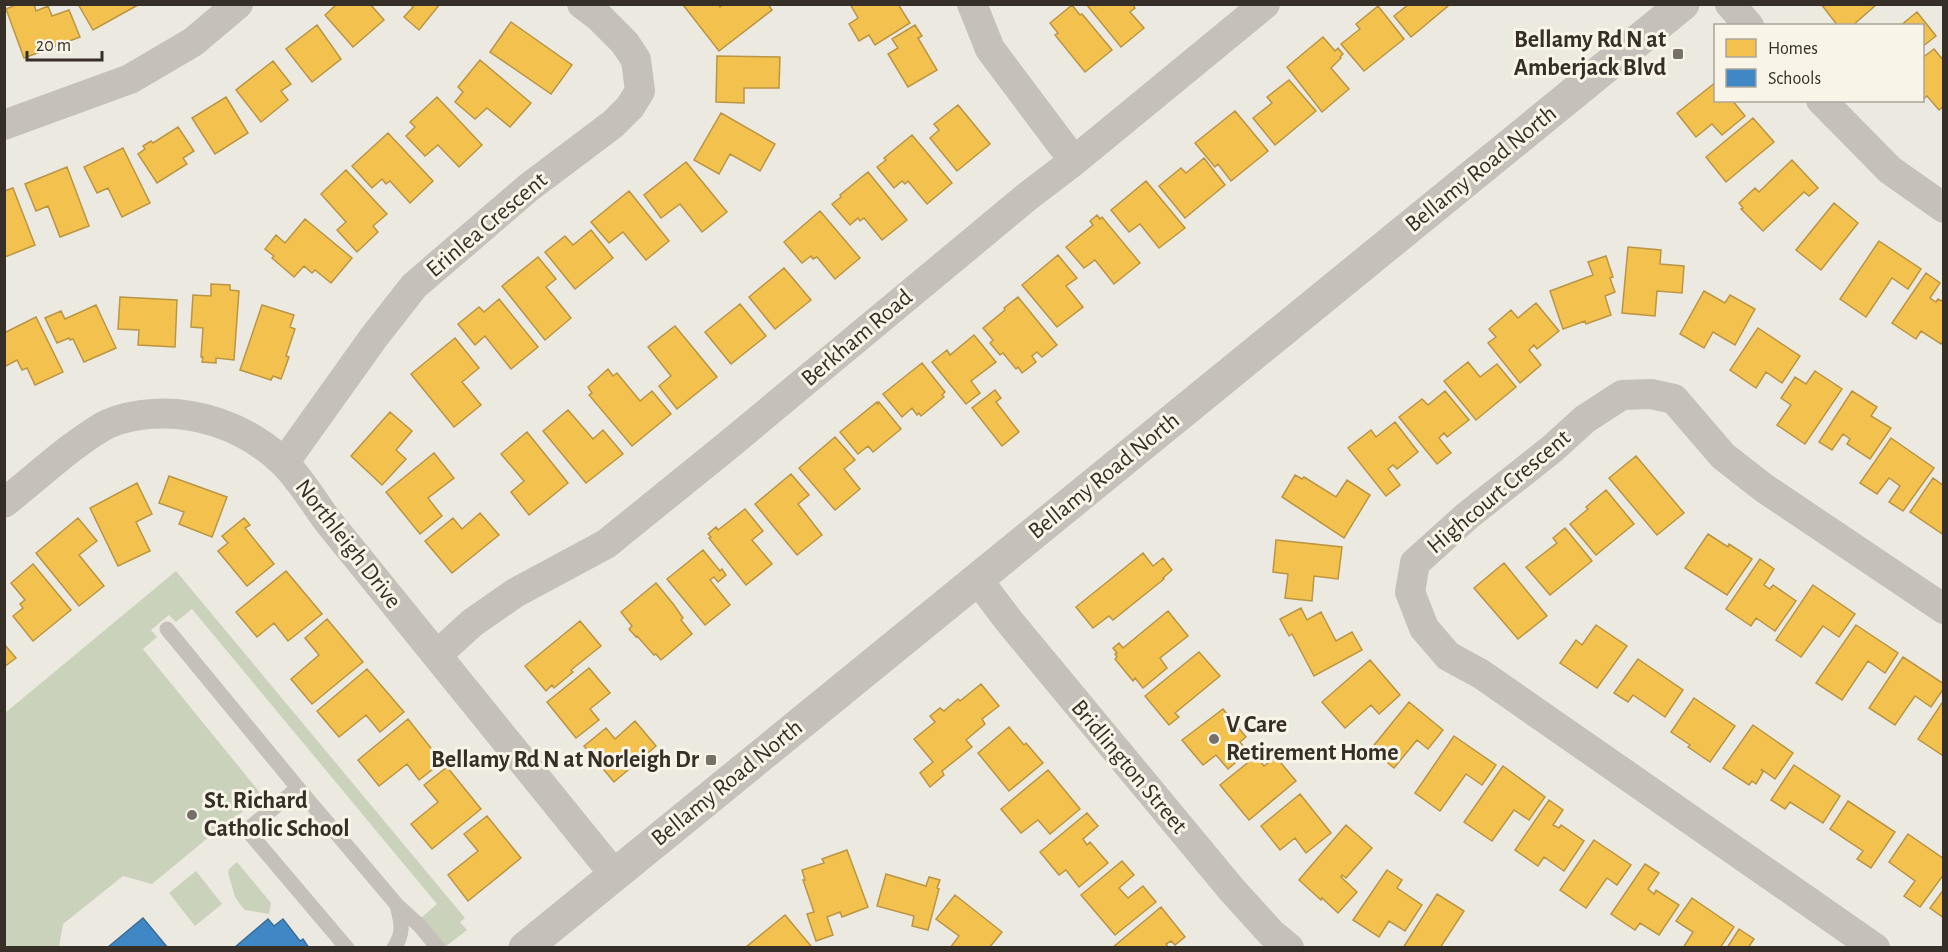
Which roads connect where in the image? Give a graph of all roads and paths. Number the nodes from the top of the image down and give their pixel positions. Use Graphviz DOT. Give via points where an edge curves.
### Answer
graph roads {
  1 [pos="238,4"];
  2 [pos="582,4"];
  3 [pos="972,4"];
  4 [pos="1265,4"];
  5 [pos="1683,4"];
  6 [pos="1730,4"];
  7 [pos="1747,24"];
  8 [pos="1823,102"];
  9 [pos="4,125"];
  10 [pos="1074,161"];
  11 [pos="1944,208"];
  12 [pos="284,463"];
  13 [pos="4,503"];
  14 [pos="978,580"];
  15 [pos="1944,609"];
  16 [pos="167,629"];
  17 [pos="437,655"];
  18 [pos="298,788"];
  19 [pos="614,874"];
  20 [pos="397,905"];
  21 [pos="347,948"];
  22 [pos="395,948"];
  23 [pos="406,948"];
  24 [pos="438,948"];
  25 [pos="525,948"];
  26 [pos="1288,948"];
  27 [pos="1875,948"];
  1 -- 9 [label="street" via="193,42 130,79"];
  2 -- 12 [label="street, Erinlea Crescent" via="598,16 636,60 640,91 630,107 414,286"];
  3 -- 10 [label="street" via="990,48"];
  4 -- 10 [label="street, Berkham Road"];
  5 -- 14 [label="street, Bellamy Road North"];
  6 -- 7 [label="street"];
  8 -- 11 [label="street" via="1890,170"];
  10 -- 17 [label="street, Berkham Road" via="606,544 515,593 472,623"];
  12 -- 13 [label="street, Northleigh Drive" via="259,442 227,425 188,414 124,417 103,426"];
  12 -- 17 [label="street, Northleigh Drive"];
  14 -- 19 [label="street, Bellamy Road North"];
  14 -- 26 [label="street, Bridlington Street" via="1232,891"];
  15 -- 27 [label="street, Highcourt Crescent" via="1764,488 1723,456 1674,399 1651,394 1622,395 1584,419 1414,563 1410,592 1424,628 1448,656 1481,674"];
  16 -- 18 [label="lane"];
  17 -- 19 [label="street, Northleigh Drive"];
  18 -- 20 [label="lane"];
  18 -- 21 [label="lane" via="247,830"];
  19 -- 25 [label="street, Bellamy Road North"];
  20 -- 22 [label="lane" via="402,926"];
  20 -- 24 [label="lane"];
  22 -- 23 [label="lane"];
}
